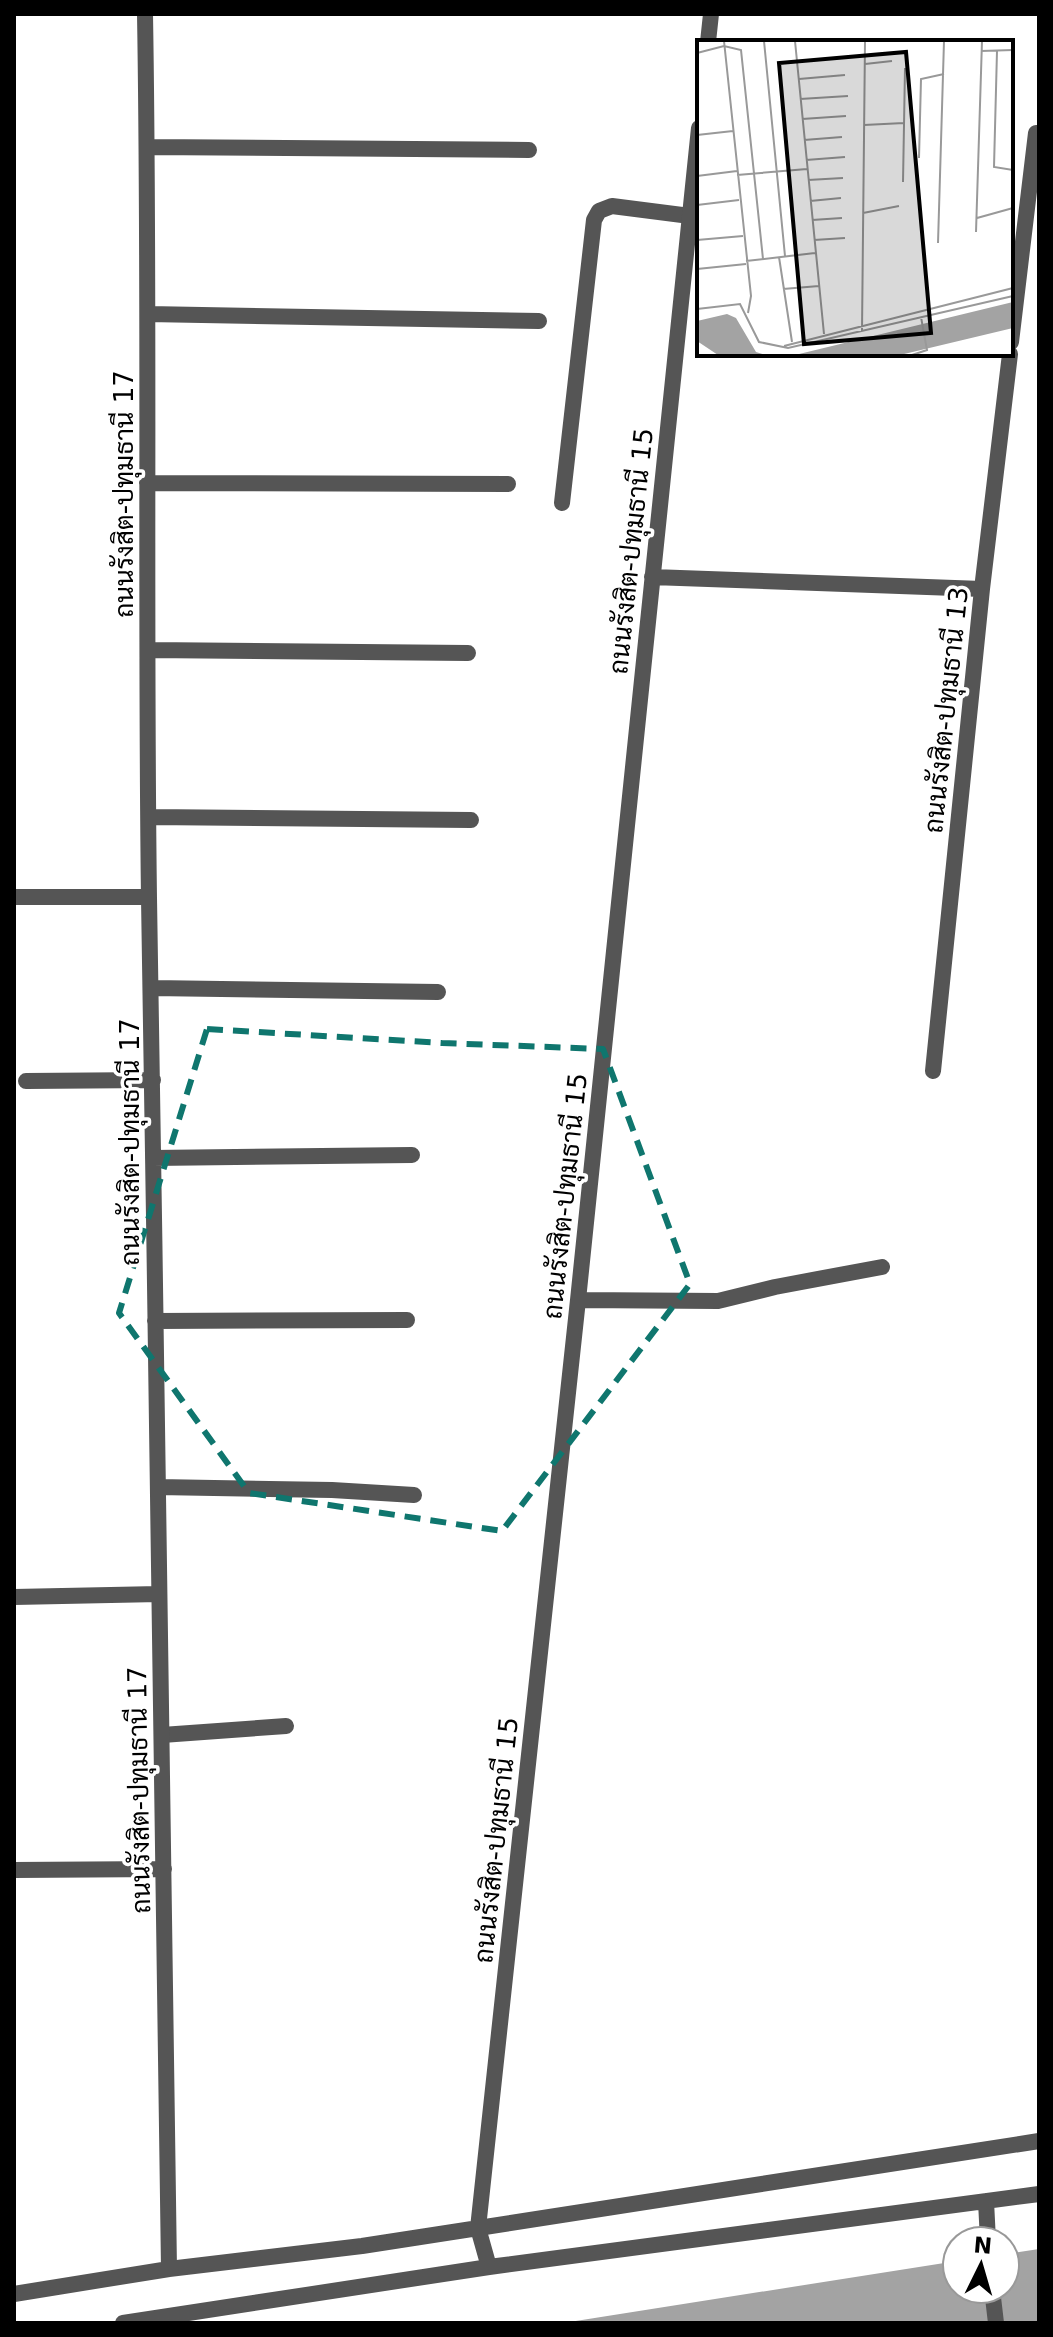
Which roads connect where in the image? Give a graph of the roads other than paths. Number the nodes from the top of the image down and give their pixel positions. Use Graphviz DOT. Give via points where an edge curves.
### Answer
graph roads {
  1 [pos="145,14"];
  2 [pos="711,14"];
  3 [pos="708,40"];
  4 [pos="1036,133"];
  5 [pos="147,147"];
  6 [pos="697,148"];
  7 [pos="529,150"];
  8 [pos="690,216"];
  9 [pos="148,314"];
  10 [pos="539,321"];
  11 [pos="1013,325"];
  12 [pos="1010,356"];
  13 [pos="147,483"];
  14 [pos="508,484"];
  15 [pos="562,503"];
  16 [pos="652,577"];
  17 [pos="982,589"];
  18 [pos="149,650"];
  19 [pos="468,653"];
  20 [pos="150,817"];
  21 [pos="471,820"];
  22 [pos="14,897"];
  23 [pos="149,897"];
  24 [pos="152,988"];
  25 [pos="438,992"];
  26 [pos="933,1071"];
  27 [pos="153,1080"];
  28 [pos="26,1081"];
  29 [pos="412,1155"];
  30 [pos="153,1158"];
  31 [pos="882,1267"];
  32 [pos="578,1300"];
  33 [pos="407,1320"];
  34 [pos="155,1321"];
  35 [pos="158,1487"];
  36 [pos="414,1495"];
  37 [pos="159,1594"];
  38 [pos="14,1597"];
  39 [pos="286,1726"];
  40 [pos="162,1735"];
  41 [pos="164,1869"];
  42 [pos="14,1870"];
  43 [pos="1039,2141"];
  44 [pos="1039,2194"];
  45 [pos="986,2201"];
  46 [pos="987,2225"];
  47 [pos="478,2228"];
  48 [pos="489,2267"];
  49 [pos="169,2269"];
  50 [pos="14,2294"];
  51 [pos="123,2323"];
  1 -- 5 [label="street, ถนนรังสิต-ปทุมธานี 17"];
  2 -- 3 [label="street"];
  4 -- 11 [label="street"];
  5 -- 7 [label="street"];
  5 -- 9 [label="street, ถนนรังสิต-ปทุมธานี 17"];
  6 -- 8 [label="street, ถนนรังสิต-ปทุมธานี 15"];
  8 -- 15 [label="street" via="612,206 599,211 594,220"];
  8 -- 16 [label="street, ถนนรังสิต-ปทุมธานี 15"];
  9 -- 10 [label="street"];
  9 -- 13 [label="street, ถนนรังสิต-ปทุมธานี 17"];
  12 -- 17 [label="street, ถนนรังสิต-ปทุมธานี 13"];
  13 -- 14 [label="street"];
  13 -- 18 [label="street, ถนนรังสิต-ปทุมธานี 17"];
  16 -- 17 [label="street"];
  16 -- 32 [label="street, ถนนรังสิต-ปทุมธานี 15"];
  17 -- 26 [label="street, ถนนรังสิต-ปทุมธานี 13"];
  18 -- 19 [label="street"];
  18 -- 20 [label="street, ถนนรังสิต-ปทุมธานี 17"];
  20 -- 21 [label="street"];
  20 -- 23 [label="street, ถนนรังสิต-ปทุมธานี 17"];
  22 -- 23 [label="street"];
  23 -- 24 [label="street, ถนนรังสิต-ปทุมธานี 17"];
  24 -- 25 [label="street"];
  24 -- 27 [label="street, ถนนรังสิต-ปทุมธานี 17"];
  27 -- 28 [label="street"];
  27 -- 30 [label="street, ถนนรังสิต-ปทุมธานี 17"];
  29 -- 30 [label="street"];
  30 -- 34 [label="street, ถนนรังสิต-ปทุมธานี 17"];
  31 -- 32 [label="street" via="718,1301"];
  32 -- 47 [label="street, ถนนรังสิต-ปทุมธานี 15"];
  33 -- 34 [label="street"];
  34 -- 35 [label="street, ถนนรังสิต-ปทุมธานี 17"];
  35 -- 36 [label="street"];
  35 -- 37 [label="street, ถนนรังสิต-ปทุมธานี 17"];
  37 -- 38 [label="street"];
  37 -- 40 [label="street, ถนนรังสิต-ปทุมธานี 17"];
  39 -- 40 [label="street"];
  40 -- 41 [label="street, ถนนรังสิต-ปทุมธานี 17"];
  41 -- 42 [label="street"];
  41 -- 49 [label="street, ถนนรังสิต-ปทุมธานี 17"];
  43 -- 47 [label="street"];
  44 -- 45 [label="street"];
  45 -- 46 [label="street"];
  45 -- 48 [label="street"];
  47 -- 48 [label="street, ถนนรังสิต-ปทุมธานี 15"];
  47 -- 49 [label="street"];
  48 -- 51 [label="street"];
  49 -- 50 [label="street"];
}
